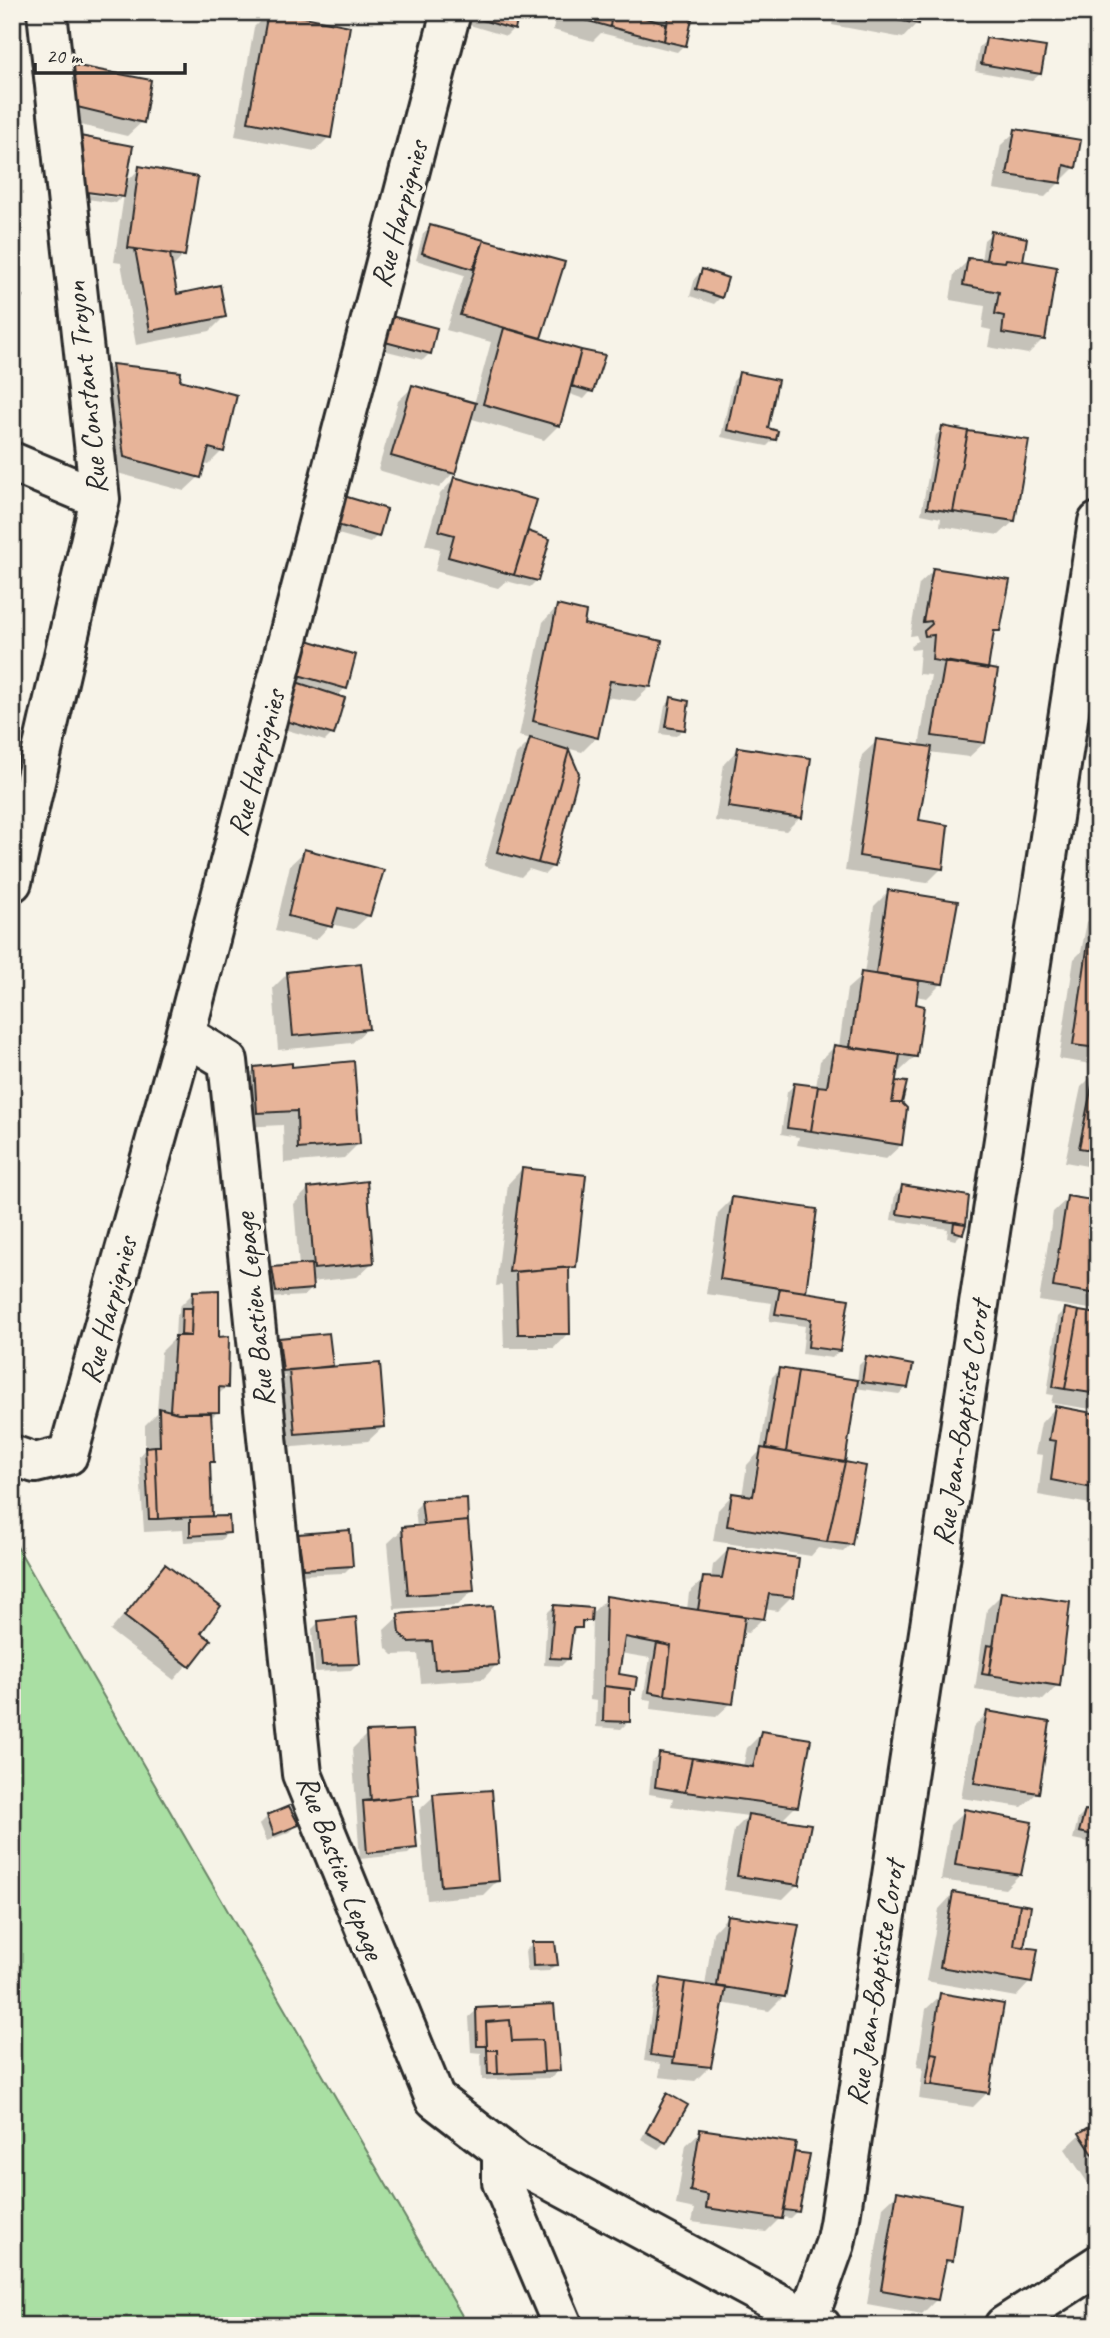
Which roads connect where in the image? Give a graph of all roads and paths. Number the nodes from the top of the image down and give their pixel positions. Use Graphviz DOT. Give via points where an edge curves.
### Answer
graph roads {
  1 [pos="47,12"];
  2 [pos="451,12"];
  3 [pos="12,462"];
  4 [pos="100,499"];
  5 [pos="1098,522"];
  6 [pos="12,882"];
  7 [pos="185,1035"];
  8 [pos="12,1455"];
  9 [pos="502,2151"];
  10 [pos="1098,2265"];
  11 [pos="815,2323"];
  12 [pos="563,2326"];
  13 [pos="1004,2326"];
  1 -- 4 [label="street, Rue Constant Troyon"];
  2 -- 7 [label="street, Rue Harpignies"];
  3 -- 4 [label="street"];
  4 -- 6 [label="street, Rue Constant Troyon"];
  5 -- 11 [label="street, Rue Jean-Baptiste Corot" via="839,2224"];
  7 -- 8 [label="street, Rue Harpignies" via="68,1455 35,1463"];
  7 -- 9 [label="street, Rue Bastien Lepage" via="228,1061 302,1774 435,2099"];
  9 -- 11 [label="street, Rue Bastien Lepage"];
  9 -- 12 [label="street" via="502,2182"];
  10 -- 13 [label="street"];
}
